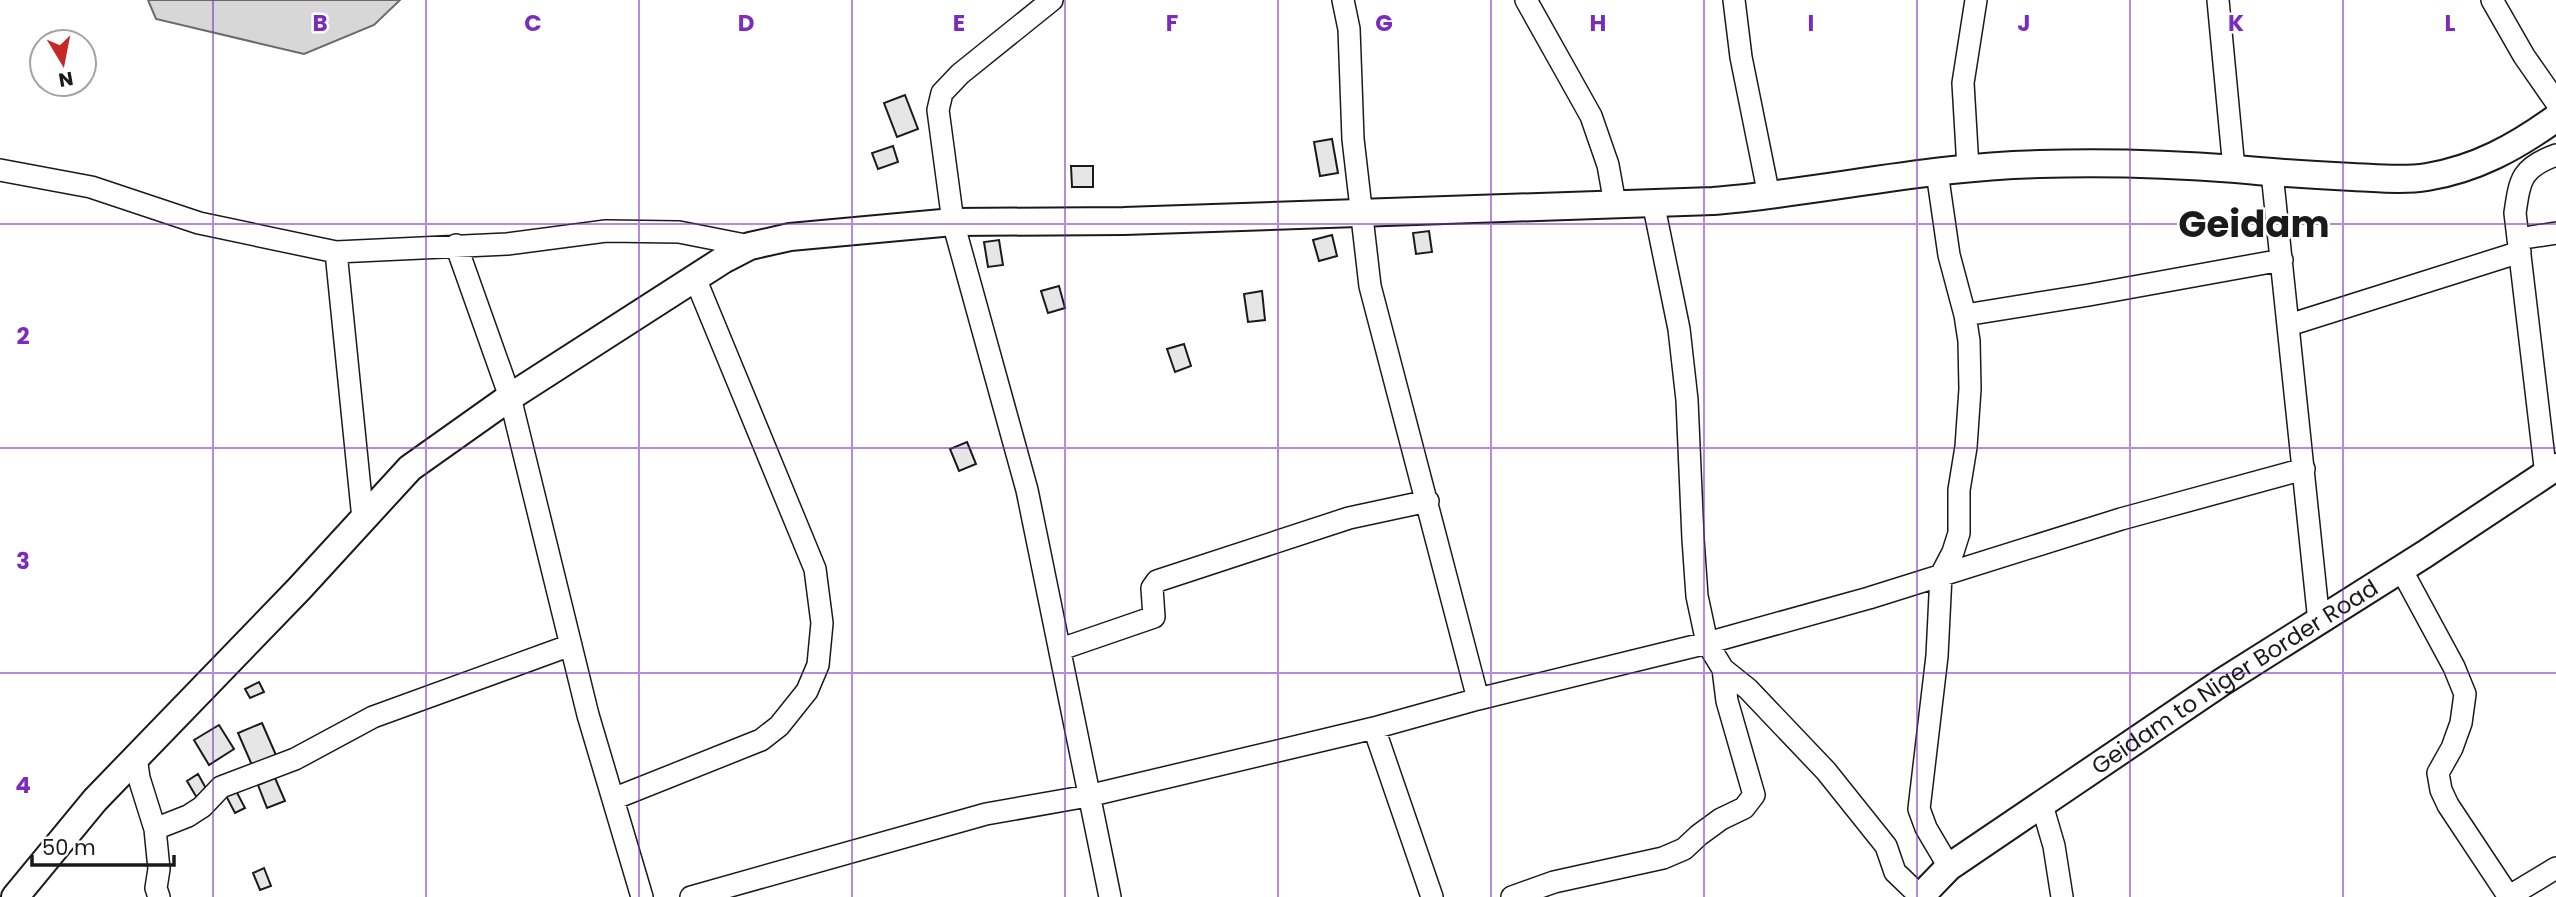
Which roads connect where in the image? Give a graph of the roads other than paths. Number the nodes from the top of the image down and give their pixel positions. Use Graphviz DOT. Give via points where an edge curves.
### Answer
graph roads {
  1 [pos="1052,0"];
  2 [pos="1343,0"];
  3 [pos="1526,0"];
  4 [pos="1734,0"];
  5 [pos="1976,0"];
  6 [pos="2218,0"];
  7 [pos="2493,0"];
  8 [pos="2556,102"];
  9 [pos="2556,118"];
  10 [pos="2556,155"];
  11 [pos="1968,168"];
  12 [pos="2234,169"];
  13 [pos="0,170"];
  14 [pos="1937,172"];
  15 [pos="2272,173"];
  16 [pos="1769,196"];
  17 [pos="1653,202"];
  18 [pos="1615,204"];
  19 [pos="1361,213"];
  20 [pos="953,222"];
  21 [pos="2556,233"];
  22 [pos="2519,245"];
  23 [pos="456,246"];
  24 [pos="750,246"];
  25 [pos="337,252"];
  26 [pos="2282,260"];
  27 [pos="695,278"];
  28 [pos="1965,314"];
  29 [pos="2289,325"];
  30 [pos="510,397"];
  31 [pos="2304,469"];
  32 [pos="2551,471"];
  33 [pos="1427,501"];
  34 [pos="363,519"];
  35 [pos="2401,569"];
  36 [pos="1941,575"];
  37 [pos="2319,622"];
  38 [pos="1707,643"];
  39 [pos="571,645"];
  40 [pos="1061,649"];
  41 [pos="1723,669"];
  42 [pos="1478,699"];
  43 [pos="1374,728"];
  44 [pos="136,757"];
  45 [pos="1088,796"];
  46 [pos="612,799"];
  47 [pos="2042,805"];
  48 [pos="155,829"];
  49 [pos="1949,867"];
  50 [pos="2556,868"];
  51 [pos="37,885"];
  52 [pos="15,897"];
  53 [pos="159,897"];
  54 [pos="642,897"];
  55 [pos="691,897"];
  56 [pos="1110,897"];
  57 [pos="1432,897"];
  58 [pos="1512,897"];
  59 [pos="1920,897"];
  60 [pos="2062,897"];
  61 [pos="2509,897"];
  1 -- 20 [label="street" via="942,93 938,110"];
  2 -- 19 [label="street" via="1349,29"];
  3 -- 18 [label="street" via="1591,116 1608,165"];
  4 -- 16 [label="street"];
  5 -- 11 [label="street" via="1963,83"];
  6 -- 12 [label="street"];
  7 -- 8 [label="street"];
  9 -- 15 [label="main road" via="2492,159 2425,177"];
  10 -- 22 [label="street" via="2525,171 2515,213"];
  11 -- 12 [label="main road" via="2137,163"];
  11 -- 14 [label="main road"];
  12 -- 15 [label="main road"];
  13 -- 25 [label="street" via="90,187 199,223"];
  14 -- 16 [label="main road"];
  14 -- 28 [label="street" via="1949,255"];
  15 -- 26 [label="street"];
  16 -- 17 [label="main road"];
  17 -- 18 [label="main road"];
  17 -- 38 [label="street" via="1679,329 1696,584"];
  18 -- 19 [label="main road"];
  19 -- 20 [label="main road"];
  19 -- 33 [label="street" via="1370,286"];
  20 -- 24 [label="main road" via="790,237"];
  20 -- 40 [label="street" via="1027,491"];
  21 -- 22 [label="street"];
  22 -- 29 [label="street"];
  22 -- 32 [label="street"];
  23 -- 24 [label="street" via="606,231 678,232"];
  23 -- 25 [label="street"];
  23 -- 30 [label="street"];
  24 -- 27 [label="main road"];
  25 -- 34 [label="street"];
  26 -- 28 [label="street"];
  26 -- 29 [label="street"];
  27 -- 30 [label="main road"];
  27 -- 46 [label="street" via="815,569 822,623 818,664 807,691 779,726 761,740"];
  28 -- 36 [label="street" via="1970,389 1959,533"];
  29 -- 31 [label="street"];
  30 -- 34 [label="main road" via="411,468"];
  30 -- 39 [label="street"];
  31 -- 36 [label="street"];
  31 -- 37 [label="street"];
  32 -- 35 [label="main road, Geidam to Niger Border Road"];
  33 -- 40 [label="street" via="1349,518 1157,581 1152,588 1154,617"];
  33 -- 42 [label="street"];
  34 -- 44 [label="main road"];
  35 -- 37 [label="main road, Geidam to Niger Border Road"];
  35 -- 61 [label="street" via="2465,694 2461,723 2438,773 2441,790"];
  36 -- 38 [label="street"];
  36 -- 49 [label="street" via="1937,656 1919,809"];
  37 -- 47 [label="main road, Geidam to Niger Border Road" via="2221,682"];
  38 -- 41 [label="street"];
  38 -- 42 [label="street"];
  39 -- 46 [label="street"];
  39 -- 48 [label="street" via="373,717 295,759 221,787 188,816"];
  40 -- 45 [label="street"];
  41 -- 58 [label="street" via="1727,701 1754,795 1744,808 1663,858 1554,882"];
  41 -- 59 [label="street" via="1826,771 1886,846 1895,872"];
  42 -- 43 [label="street"];
  43 -- 45 [label="street"];
  43 -- 57 [label="street"];
  44 -- 48 [label="street"];
  44 -- 51 [label="main road" via="94,800"];
  45 -- 55 [label="street" via="986,814"];
  45 -- 56 [label="street"];
  46 -- 54 [label="street"];
  47 -- 49 [label="main road, Geidam to Niger Border Road"];
  47 -- 60 [label="street"];
  48 -- 53 [label="street"];
  49 -- 59 [label="main road, Geidam to Niger Border Road"];
  50 -- 61 [label="street"];
  51 -- 52 [label="main road"];
}
